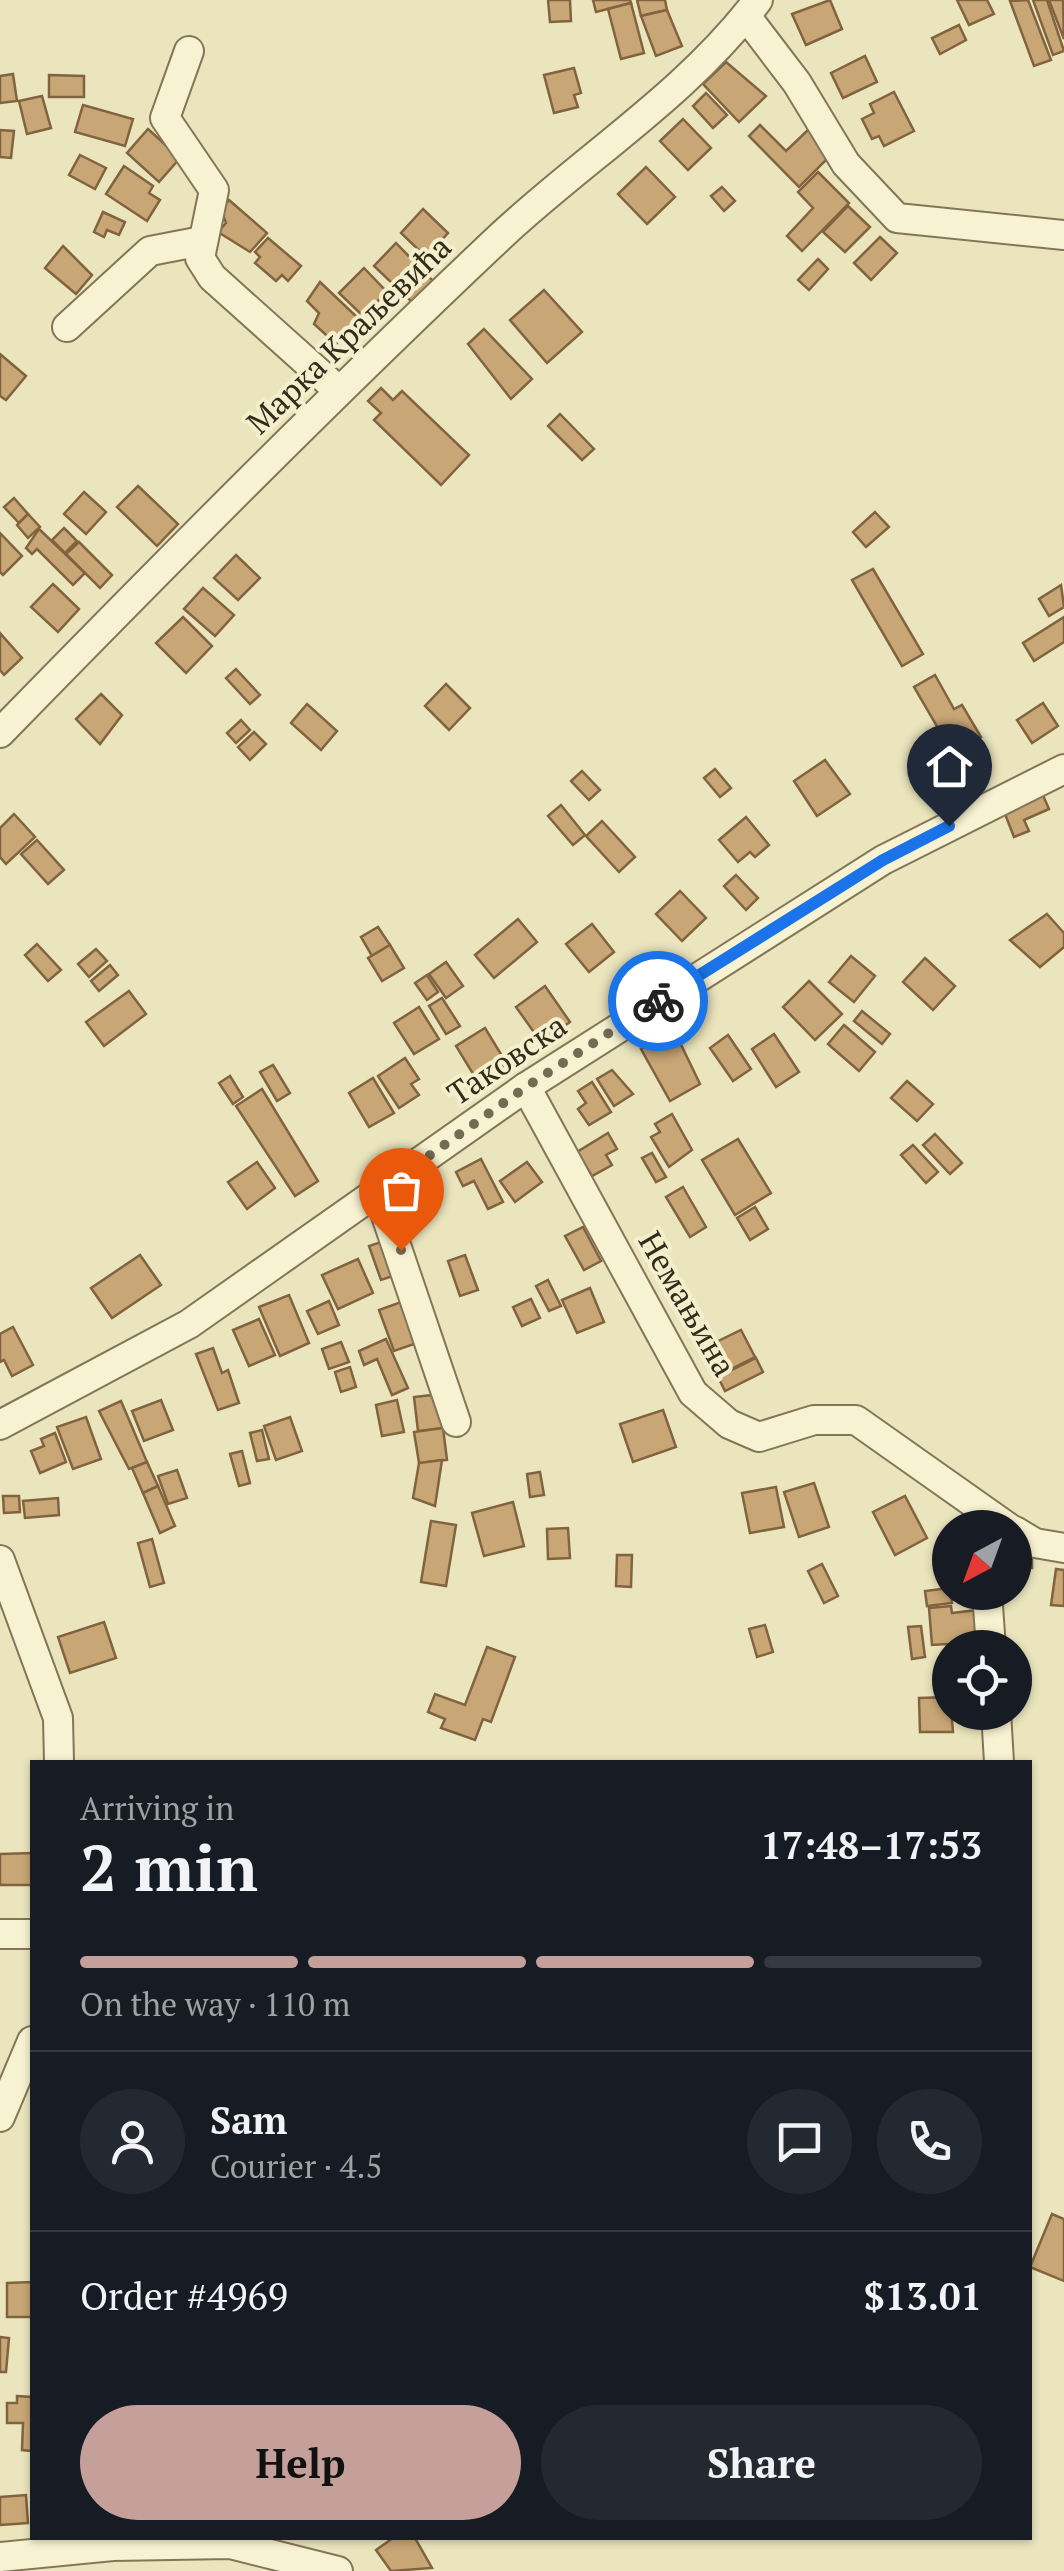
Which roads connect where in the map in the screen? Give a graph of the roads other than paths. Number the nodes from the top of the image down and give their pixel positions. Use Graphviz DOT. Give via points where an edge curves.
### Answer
graph roads {
  1 [pos="752,8"];
  2 [pos="189,51"];
  3 [pos="1064,235"];
  4 [pos="202,241"];
  5 [pos="67,326"];
  6 [pos="338,390"];
  7 [pos="0,733"];
  8 [pos="1058,780"];
  9 [pos="526,1087"];
  10 [pos="378,1192"];
  11 [pos="456,1422"];
  12 [pos="0,1425"];
  13 [pos="980,1510"];
  14 [pos="1032,1541"];
  15 [pos="1064,1548"];
  16 [pos="0,1560"];
  17 [pos="997,1730"];
  18 [pos="58,1760"];
  19 [pos="1000,1760"];
  20 [pos="0,1934"];
  21 [pos="30,1934"];
  22 [pos="30,2046"];
  23 [pos="0,2118"];
  24 [pos="330,2540"];
  25 [pos="0,2557"];
  26 [pos="338,2570"];
  1 -- 3 [label="street" via="846,164 897,218"];
  1 -- 6 [label="street, Марка Краљевића" via="708,61 506,231"];
  2 -- 4 [label="street" via="165,118 214,190"];
  4 -- 5 [label="street" via="150,251"];
  4 -- 6 [label="street" via="200,258 212,276"];
  6 -- 7 [label="street, Марка Краљевића"];
  8 -- 9 [label="street, Таковска" via="883,860"];
  9 -- 10 [label="street, Таковска"];
  9 -- 13 [label="street, Немањина" via="693,1393 717,1416 759,1437 814,1420 856,1420"];
  10 -- 11 [label="street"];
  10 -- 12 [label="street, Таковска" via="189,1324"];
  14 -- 15 [label="street, Немањина"];
  16 -- 18 [label="street" via="58,1718"];
  17 -- 19 [label="street"];
  20 -- 21 [label="street"];
  22 -- 23 [label="street"];
  24 -- 26 [label="street"];
  25 -- 26 [label="street" via="188,2542 230,2544"];
}
